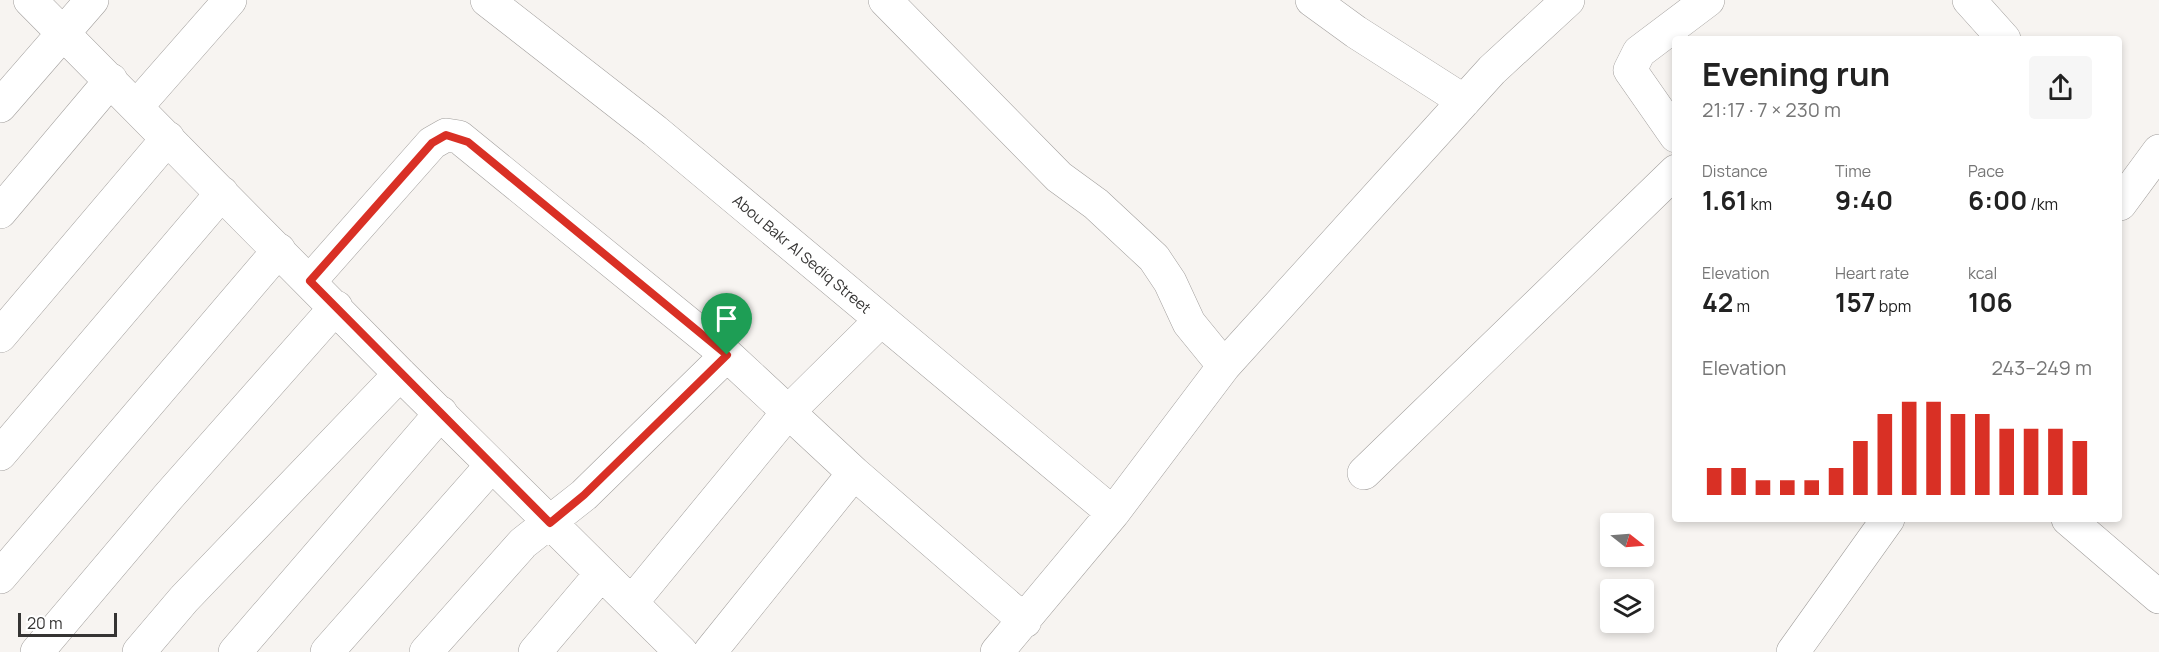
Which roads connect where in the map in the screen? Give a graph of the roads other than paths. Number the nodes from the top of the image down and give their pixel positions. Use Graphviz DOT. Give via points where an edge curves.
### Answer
graph roads {
  1 [pos="30,0"];
  2 [pos="92,0"];
  3 [pos="230,0"];
  4 [pos="487,0"];
  5 [pos="885,0"];
  6 [pos="1312,0"];
  7 [pos="1708,0"];
  8 [pos="1969,0"];
  9 [pos="1564,1"];
  10 [pos="63,33"];
  11 [pos="2001,36"];
  12 [pos="111,80"];
  13 [pos="1464,101"];
  14 [pos="0,106"];
  15 [pos="137,106"];
  16 [pos="1672,130"];
  17 [pos="168,138"];
  18 [pos="2159,151"];
  19 [pos="1672,175"];
  20 [pos="2124,185"];
  21 [pos="222,193"];
  22 [pos="0,212"];
  23 [pos="279,250"];
  24 [pos="310,281"];
  25 [pos="336,308"];
  26 [pos="881,320"];
  27 [pos="0,336"];
  28 [pos="727,355"];
  29 [pos="1224,366"];
  30 [pos="400,374"];
  31 [pos="789,411"];
  32 [pos="441,413"];
  33 [pos="0,454"];
  34 [pos="492,465"];
  35 [pos="854,473"];
  36 [pos="1364,473"];
  37 [pos="1113,513"];
  38 [pos="1886,522"];
  39 [pos="2072,522"];
  40 [pos="550,523"];
  41 [pos="601,574"];
  42 [pos="0,577"];
  43 [pos="2159,597"];
  44 [pos="632,602"];
  45 [pos="1025,621"];
  46 [pos="662,646"];
  47 [pos="37,652"];
  48 [pos="139,652"];
  49 [pos="235,652"];
  50 [pos="327,652"];
  51 [pos="426,652"];
  52 [pos="535,652"];
  53 [pos="710,652"];
  54 [pos="998,652"];
  55 [pos="1793,652"];
  1 -- 10 [label="street"];
  2 -- 10 [label="street"];
  3 -- 15 [label="street"];
  4 -- 26 [label="street, Abou Bakr Al Sediq Street" via="655,131"];
  5 -- 29 [label="street" via="1059,177 1096,204 1154,258 1189,323"];
  6 -- 13 [label="street"];
  7 -- 16 [label="street" via="1639,52 1630,70"];
  8 -- 11 [label="street"];
  9 -- 13 [label="street"];
  10 -- 12 [label="street"];
  10 -- 14 [label="street"];
  12 -- 15 [label="street"];
  12 -- 22 [label="street"];
  13 -- 29 [label="street"];
  15 -- 17 [label="street"];
  17 -- 21 [label="street"];
  17 -- 27 [label="street"];
  18 -- 20 [label="street"];
  19 -- 36 [label="street"];
  21 -- 23 [label="street"];
  21 -- 33 [label="street"];
  23 -- 24 [label="street"];
  23 -- 42 [label="street"];
  24 -- 25 [label="street"];
  24 -- 28 [label="street" via="432,143 446,135 468,142"];
  25 -- 30 [label="street"];
  25 -- 47 [label="street"];
  26 -- 31 [label="street"];
  26 -- 37 [label="street, Abou Bakr Al Sediq Street"];
  28 -- 31 [label="street"];
  28 -- 40 [label="street" via="592,488"];
  29 -- 37 [label="street"];
  30 -- 32 [label="street"];
  30 -- 48 [label="street" via="184,599"];
  31 -- 35 [label="street"];
  31 -- 44 [label="street"];
  32 -- 34 [label="street"];
  32 -- 49 [label="street"];
  34 -- 40 [label="street"];
  34 -- 50 [label="street"];
  35 -- 45 [label="street"];
  35 -- 53 [label="street"];
  37 -- 45 [label="street"];
  38 -- 55 [label="street"];
  39 -- 43 [label="street"];
  40 -- 41 [label="street"];
  40 -- 51 [label="street" via="523,543"];
  41 -- 44 [label="street"];
  41 -- 52 [label="street"];
  44 -- 46 [label="street"];
  45 -- 54 [label="street"];
}
